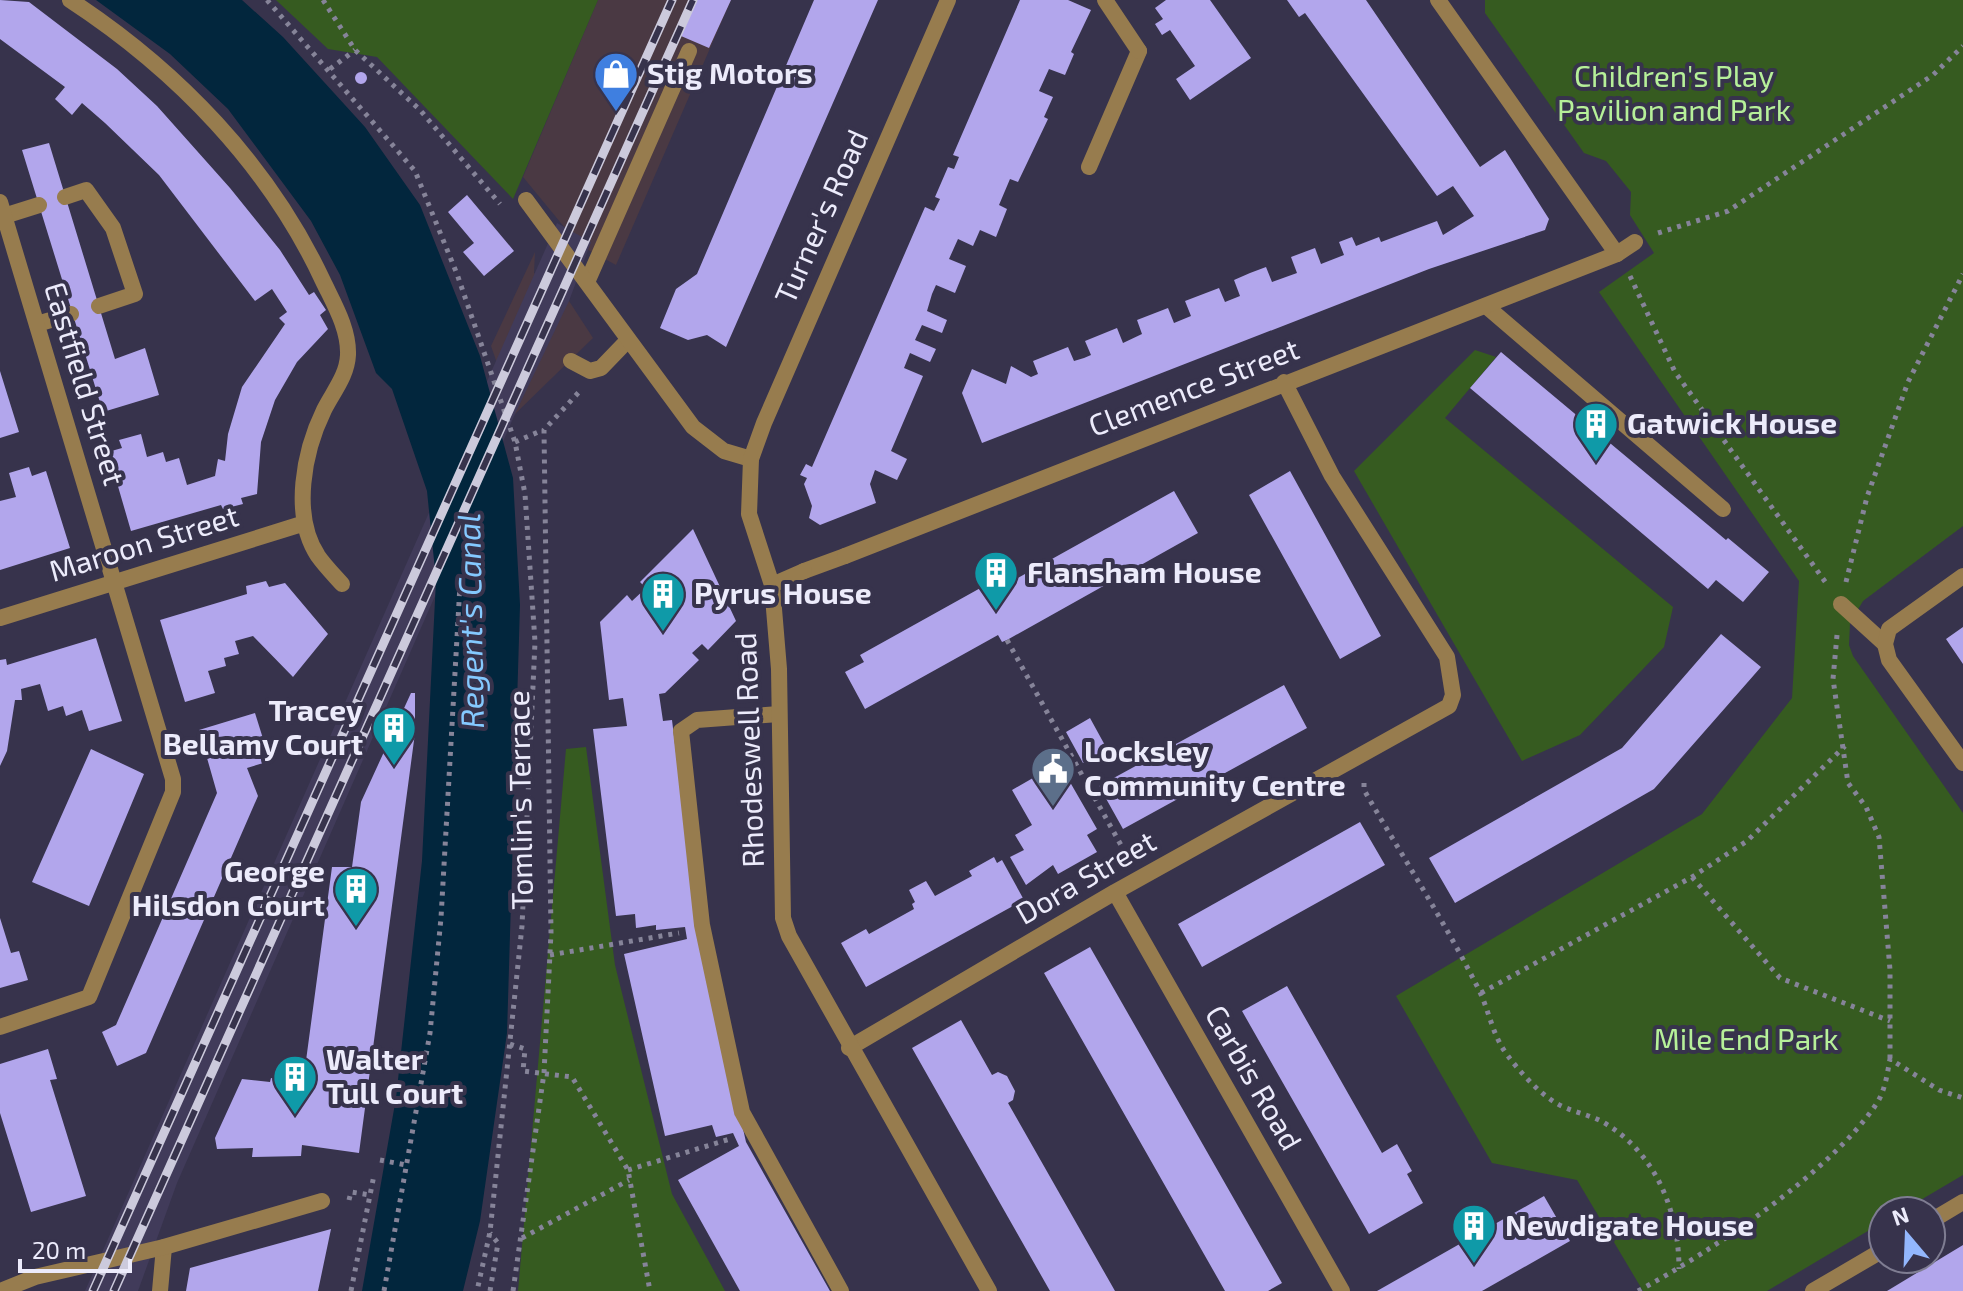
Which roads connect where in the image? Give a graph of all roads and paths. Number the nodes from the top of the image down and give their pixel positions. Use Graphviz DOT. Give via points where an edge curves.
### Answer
graph roads {
  1 [pos="70,0"];
  2 [pos="267,0"];
  3 [pos="323,0"];
  4 [pos="948,0"];
  5 [pos="1105,0"];
  6 [pos="1438,0"];
  7 [pos="1963,46"];
  8 [pos="355,50"];
  9 [pos="689,51"];
  10 [pos="330,69"];
  11 [pos="1089,167"];
  12 [pos="65,197"];
  13 [pos="526,200"];
  14 [pos="39,205"];
  15 [pos="2,209"];
  16 [pos="508,213"];
  17 [pos="1635,242"];
  18 [pos="1617,254"];
  19 [pos="1963,274"];
  20 [pos="588,280"];
  21 [pos="99,306"];
  22 [pos="1486,306"];
  23 [pos="71,314"];
  24 [pos="37,324"];
  25 [pos="628,340"];
  26 [pos="571,361"];
  27 [pos="601,368"];
  28 [pos="1284,382"];
  29 [pos="544,430"];
  30 [pos="515,442"];
  31 [pos="751,459"];
  32 [pos="1723,509"];
  33 [pos="305,523"];
  34 [pos="1963,576"];
  35 [pos="114,583"];
  36 [pos="342,584"];
  37 [pos="460,585"];
  38 [pos="772,585"];
  39 [pos="1841,604"];
  40 [pos="0,618"];
  41 [pos="1007,640"];
  42 [pos="1885,644"];
  43 [pos="779,714"];
  44 [pos="1845,746"];
  45 [pos="1363,757"];
  46 [pos="1963,763"];
  47 [pos="1692,877"];
  48 [pos="1141,880"];
  49 [pos="1115,892"];
  50 [pos="703,928"];
  51 [pos="550,955"];
  52 [pos="1481,993"];
  53 [pos="1890,1021"];
  54 [pos="0,1027"];
  55 [pos="510,1044"];
  56 [pos="849,1048"];
  57 [pos="1890,1059"];
  58 [pos="544,1073"];
  59 [pos="1963,1098"];
  60 [pos="751,1133"];
  61 [pos="380,1160"];
  62 [pos="406,1165"];
  63 [pos="628,1170"];
  64 [pos="374,1175"];
  65 [pos="630,1180"];
  66 [pos="351,1192"];
  67 [pos="370,1195"];
  68 [pos="322,1201"];
  69 [pos="490,1232"];
  70 [pos="521,1238"];
  71 [pos="164,1247"];
  72 [pos="1867,1259"];
  73 [pos="1679,1269"];
  74 [pos="2,1287"];
  75 [pos="160,1291"];
  76 [pos="351,1291"];
  77 [pos="384,1291"];
  78 [pos="477,1291"];
  79 [pos="490,1291"];
  80 [pos="513,1291"];
  81 [pos="650,1291"];
  82 [pos="841,1291"];
  83 [pos="989,1291"];
  84 [pos="1342,1291"];
  85 [pos="1638,1291"];
  86 [pos="1813,1291"];
  1 -- 33 [label="street" via="130,42 253,165 289,214 346,333 348,356 309,446"];
  2 -- 10 [label="path"];
  3 -- 8 [label="path"];
  4 -- 31 [label="street, Turner's Road"];
  5 -- 11 [label="street" via="1139,51"];
  6 -- 18 [label="street"];
  7 -- 17 [label="path" via="1933,75 1728,211"];
  8 -- 10 [label="path"];
  8 -- 16 [label="path" via="420,110"];
  9 -- 20 [label="street"];
  10 -- 30 [label="path" via="415,171"];
  12 -- 21 [label="street" via="86,190 113,228 135,294"];
  13 -- 20 [label="street"];
  14 -- 15 [label="street"];
  15 -- 24 [label="street, Eastfield Street"];
  17 -- 18 [label="street, Clemence Street"];
  18 -- 22 [label="street, Clemence Street"];
  18 -- 39 [label="path" via="1675,372"];
  19 -- 39 [label="path" via="1908,382 1867,497"];
  20 -- 25 [label="street"];
  22 -- 28 [label="street, Clemence Street"];
  22 -- 32 [label="street"];
  23 -- 24 [label="street"];
  24 -- 35 [label="street, Eastfield Street"];
  25 -- 27 [label="street"];
  25 -- 31 [label="street" via="693,427 724,451"];
  26 -- 27 [label="street" via="590,371"];
  27 -- 29 [label="path"];
  28 -- 38 [label="street, Clemence Street"];
  28 -- 45 [label="street, Dora Street" via="1332,476 1447,657 1453,695 1449,706"];
  29 -- 30 [label="path"];
  29 -- 51 [label="path, Tomlin's Terrace"];
  30 -- 55 [label="path" via="525,494 535,642 522,926"];
  31 -- 38 [label="street, Rhodeswell Road" via="749,514"];
  33 -- 35 [label="street, Maroon Street"];
  33 -- 36 [label="street" via="317,555"];
  34 -- 42 [label="street" via="1889,629"];
  35 -- 40 [label="street, Maroon Street"];
  35 -- 54 [label="street, Eastfield Street" via="173,792 89,997"];
  37 -- 62 [label="path" via="441,918 430,1033"];
  38 -- 43 [label="street, Rhodeswell Road"];
  39 -- 42 [label="street"];
  39 -- 44 [label="path" via="1833,679"];
  41 -- 48 [label="path"];
  42 -- 46 [label="street" via="1889,660"];
  43 -- 50 [label="street" via="697,720 681,731"];
  43 -- 56 [label="street, Rhodeswell Road" via="783,918 799,959"];
  44 -- 47 [label="path" via="1747,841"];
  44 -- 53 [label="path" via="1848,783 1879,837"];
  45 -- 48 [label="street, Dora Street"];
  45 -- 52 [label="path" via="1364,790"];
  47 -- 52 [label="path"];
  47 -- 53 [label="path" via="1780,978"];
  48 -- 49 [label="street, Dora Street"];
  49 -- 56 [label="street, Dora Street"];
  49 -- 84 [label="street, Carbis Road"];
  50 -- 51 [label="path"];
  50 -- 60 [label="street"];
  51 -- 58 [label="path, Tomlin's Terrace"];
  52 -- 73 [label="path" via="1494,1035 1532,1082 1557,1104 1602,1122 1628,1140 1646,1161 1671,1205 1679,1234"];
  53 -- 57 [label="path"];
  55 -- 58 [label="path" via="525,1049 523,1071"];
  55 -- 69 [label="path"];
  56 -- 83 [label="street, Rhodeswell Road"];
  57 -- 59 [label="path" via="1939,1090"];
  57 -- 73 [label="path" via="1877,1104 1852,1134 1797,1183"];
  58 -- 63 [label="path" via="572,1077"];
  58 -- 70 [label="path, Tomlin's Terrace"];
  60 -- 63 [label="path"];
  60 -- 82 [label="street"];
  61 -- 62 [label="path"];
  62 -- 77 [label="path"];
  63 -- 65 [label="path"];
  64 -- 67 [label="path"];
  65 -- 70 [label="path"];
  65 -- 81 [label="path"];
  66 -- 67 [label="path"];
  67 -- 76 [label="path"];
  68 -- 71 [label="street"];
  69 -- 78 [label="path"];
  69 -- 79 [label="path" via="498,1243"];
  70 -- 80 [label="path, Tomlin's Terrace"];
  71 -- 74 [label="street"];
  71 -- 75 [label="street"];
  72 -- 86 [label="street"];
  73 -- 85 [label="path"];
}
